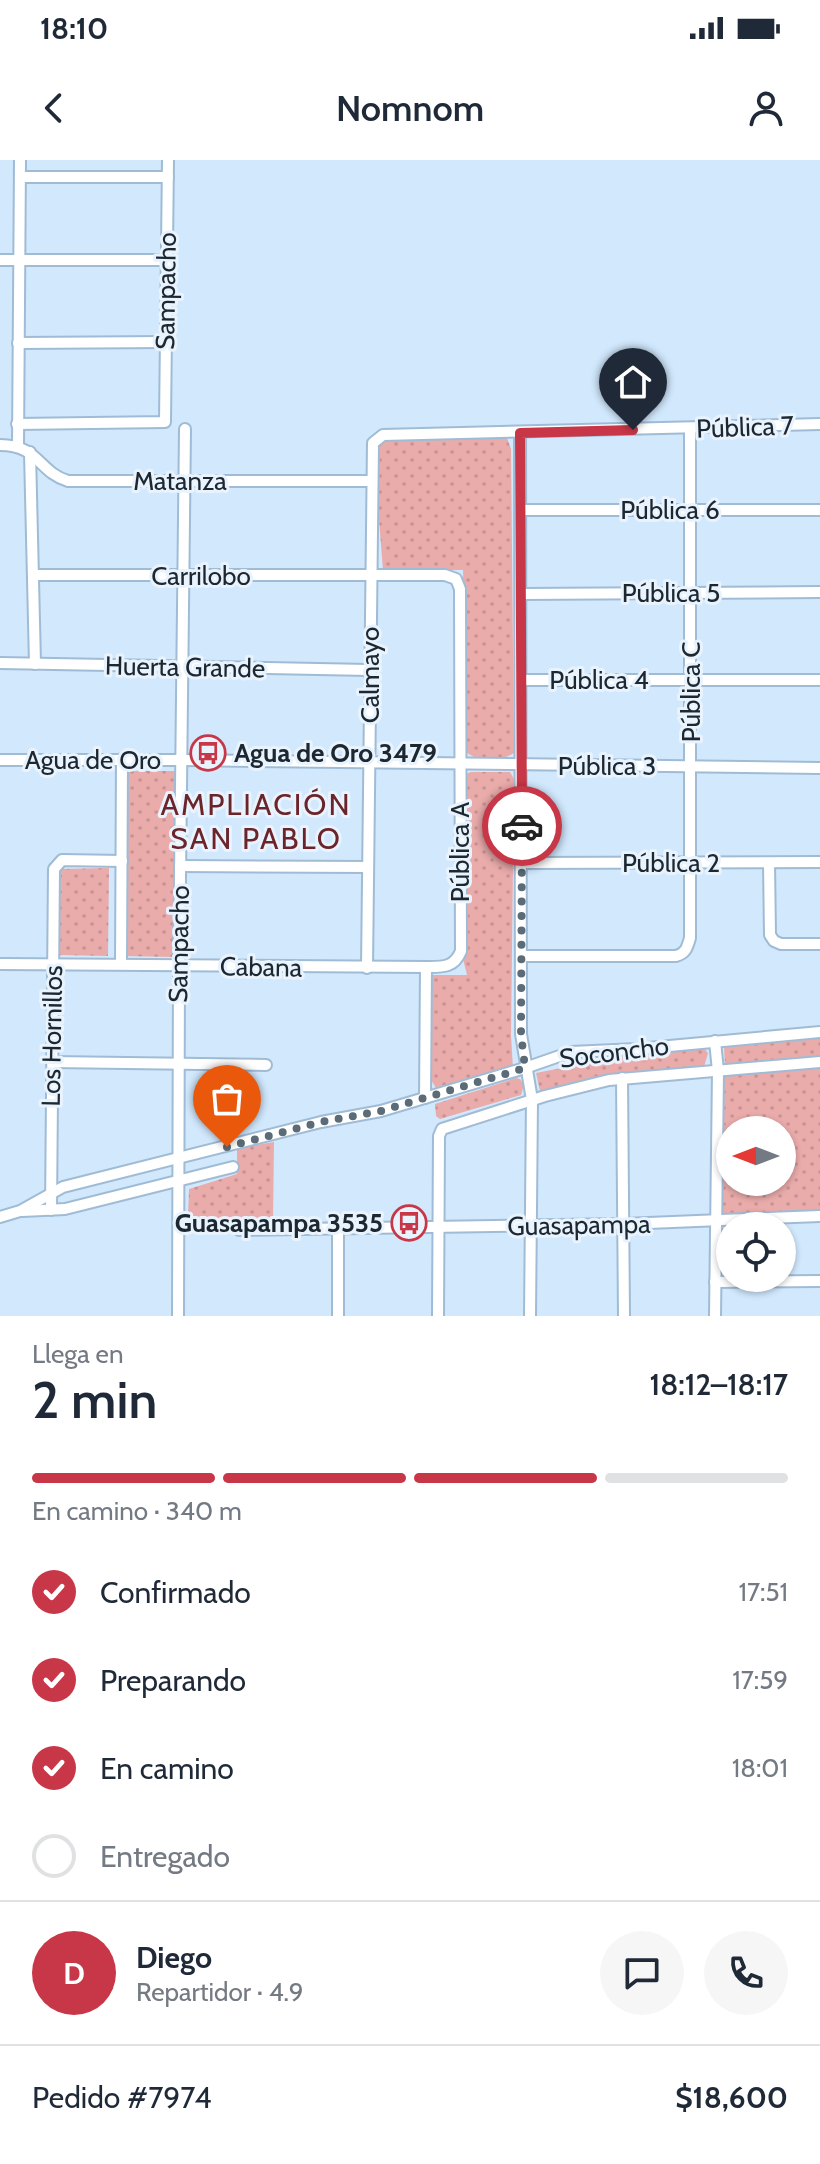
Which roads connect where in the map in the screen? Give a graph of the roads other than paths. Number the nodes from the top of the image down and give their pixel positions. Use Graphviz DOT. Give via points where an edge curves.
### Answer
graph roads {
  1 [pos="20,160"];
  2 [pos="168,160"];
  3 [pos="20,177"];
  4 [pos="168,177"];
  5 [pos="0,260"];
  6 [pos="19,260"];
  7 [pos="167,260"];
  8 [pos="166,342"];
  9 [pos="18,343"];
  10 [pos="17,424"];
  11 [pos="820,424"];
  12 [pos="185,429"];
  13 [pos="690,429"];
  14 [pos="520,433"];
  15 [pos="383,435"];
  16 [pos="0,445"];
  17 [pos="18,445"];
  18 [pos="30,452"];
  19 [pos="372,481"];
  20 [pos="184,482"];
  21 [pos="521,510"];
  22 [pos="689,510"];
  23 [pos="820,510"];
  24 [pos="33,575"];
  25 [pos="184,576"];
  26 [pos="370,576"];
  27 [pos="820,592"];
  28 [pos="690,593"];
  29 [pos="522,594"];
  30 [pos="0,663"];
  31 [pos="35,664"];
  32 [pos="182,667"];
  33 [pos="369,670"];
  34 [pos="522,680"];
  35 [pos="691,680"];
  36 [pos="820,680"];
  37 [pos="122,759"];
  38 [pos="0,760"];
  39 [pos="182,760"];
  40 [pos="370,764"];
  41 [pos="460,766"];
  42 [pos="522,766"];
  43 [pos="692,766"];
  44 [pos="820,768"];
  45 [pos="122,861"];
  46 [pos="820,862"];
  47 [pos="522,863"];
  48 [pos="691,863"];
  49 [pos="769,863"];
  50 [pos="180,866"];
  51 [pos="368,867"];
  52 [pos="820,944"];
  53 [pos="522,956"];
  54 [pos="0,964"];
  55 [pos="53,964"];
  56 [pos="121,964"];
  57 [pos="179,966"];
  58 [pos="426,967"];
  59 [pos="367,968"];
  60 [pos="820,1032"];
  61 [pos="715,1041"];
  62 [pos="52,1062"];
  63 [pos="820,1062"];
  64 [pos="178,1063"];
  65 [pos="266,1065"];
  66 [pos="525,1068"];
  67 [pos="718,1071"];
  68 [pos="622,1078"];
  69 [pos="425,1098"];
  70 [pos="532,1100"];
  71 [pos="178,1160"];
  72 [pos="233,1167"];
  73 [pos="178,1181"];
  74 [pos="51,1192"];
  75 [pos="51,1210"];
  76 [pos="20,1211"];
  77 [pos="716,1212"];
  78 [pos="820,1216"];
  79 [pos="0,1217"];
  80 [pos="796,1217"];
  81 [pos="716,1221"];
  82 [pos="624,1224"];
  83 [pos="530,1226"];
  84 [pos="438,1228"];
  85 [pos="338,1229"];
  86 [pos="239,1230"];
  87 [pos="820,1281"];
  88 [pos="715,1282"];
  89 [pos="178,1316"];
  90 [pos="338,1316"];
  91 [pos="438,1316"];
  92 [pos="530,1316"];
  93 [pos="624,1316"];
  94 [pos="715,1316"];
  1 -- 3 [label="street"];
  2 -- 4 [label="street, Sampacho"];
  3 -- 4 [label="street"];
  3 -- 6 [label="street"];
  4 -- 7 [label="street, Sampacho"];
  5 -- 6 [label="street"];
  6 -- 7 [label="street"];
  6 -- 9 [label="street"];
  7 -- 8 [label="street, Sampacho"];
  8 -- 9 [label="street"];
  8 -- 10 [label="street, Sampacho" via="165,422"];
  9 -- 10 [label="street"];
  10 -- 17 [label="street"];
  11 -- 13 [label="street, Pública 7"];
  12 -- 20 [label="street, Sampacho"];
  13 -- 14 [label="street, Pública 7"];
  13 -- 22 [label="street, Pública C"];
  14 -- 15 [label="street, Pública 7"];
  14 -- 21 [label="street"];
  15 -- 19 [label="street, Calmayo" via="373,443"];
  16 -- 17 [label="street"];
  17 -- 18 [label="street, Matanza"];
  18 -- 20 [label="street, Matanza" via="68,481"];
  18 -- 24 [label="street"];
  19 -- 20 [label="street, Matanza"];
  19 -- 26 [label="street, Calmayo"];
  20 -- 25 [label="street, Sampacho"];
  21 -- 22 [label="street, Pública 6"];
  21 -- 29 [label="street"];
  22 -- 23 [label="street, Pública 6"];
  22 -- 28 [label="street, Pública C"];
  24 -- 25 [label="street, Carrilobo"];
  24 -- 31 [label="street"];
  25 -- 26 [label="street, Carrilobo"];
  25 -- 32 [label="street, Sampacho"];
  26 -- 33 [label="street, Calmayo"];
  26 -- 41 [label="street, Pública A" via="456,579"];
  27 -- 28 [label="street, Pública 5"];
  28 -- 29 [label="street, Pública 5"];
  28 -- 35 [label="street, Pública C"];
  29 -- 34 [label="street"];
  30 -- 31 [label="street, Huerta Grande"];
  31 -- 32 [label="street, Huerta Grande"];
  32 -- 33 [label="street, Huerta Grande"];
  32 -- 39 [label="street, Sampacho"];
  33 -- 40 [label="street, Calmayo"];
  34 -- 35 [label="street, Pública 4"];
  34 -- 42 [label="street"];
  35 -- 36 [label="street, Pública 4"];
  35 -- 43 [label="street, Pública C"];
  37 -- 38 [label="street, Agua de Oro"];
  37 -- 39 [label="street, Agua de Oro"];
  37 -- 45 [label="street"];
  39 -- 40 [label="street, Agua de Oro"];
  39 -- 50 [label="street, Sampacho"];
  40 -- 41 [label="street, Agua de Oro"];
  40 -- 51 [label="street, Calmayo"];
  41 -- 42 [label="street, Agua de Oro"];
  41 -- 58 [label="street, Pública A" via="461,951 447,967"];
  42 -- 43 [label="street, Pública 3"];
  42 -- 47 [label="street"];
  43 -- 44 [label="street"];
  43 -- 48 [label="street, Pública C"];
  45 -- 55 [label="street, Los Hornillos" via="58,862"];
  45 -- 56 [label="street"];
  46 -- 49 [label="street, Pública 2"];
  47 -- 48 [label="street, Pública 2"];
  47 -- 53 [label="street"];
  48 -- 49 [label="street, Pública 2"];
  48 -- 53 [label="street, Pública C" via="690,938 683,954"];
  49 -- 52 [label="street" via="770,935 781,944"];
  50 -- 51 [label="street"];
  50 -- 57 [label="street, Sampacho"];
  51 -- 59 [label="street, Calmayo"];
  53 -- 66 [label="street"];
  54 -- 55 [label="street, Cabana"];
  55 -- 56 [label="street, Cabana"];
  55 -- 62 [label="street, Los Hornillos"];
  56 -- 57 [label="street, Cabana"];
  57 -- 59 [label="street, Cabana"];
  57 -- 64 [label="street, Sampacho"];
  58 -- 59 [label="street, Cabana"];
  58 -- 69 [label="street"];
  60 -- 61 [label="street, Soconcho"];
  61 -- 66 [label="street, Soconcho" via="571,1052"];
  61 -- 67 [label="street"];
  62 -- 64 [label="street"];
  62 -- 74 [label="street, Los Hornillos"];
  63 -- 67 [label="street, Soconcho"];
  64 -- 65 [label="street"];
  64 -- 71 [label="street, Sampacho"];
  66 -- 69 [label="street, Soconcho"];
  66 -- 70 [label="street"];
  67 -- 68 [label="street, Soconcho"];
  67 -- 77 [label="street"];
  68 -- 70 [label="street, Soconcho"];
  68 -- 82 [label="street"];
  69 -- 71 [label="street, Soconcho"];
  70 -- 83 [label="street"];
  70 -- 84 [label="street, Soconcho" via="442,1129"];
  71 -- 73 [label="street, Sampacho"];
  71 -- 74 [label="street, Soconcho"];
  72 -- 73 [label="street"];
  73 -- 75 [label="street"];
  73 -- 89 [label="street, Sampacho"];
  74 -- 75 [label="street, Los Hornillos"];
  74 -- 76 [label="street, Soconcho"];
  75 -- 76 [label="street"];
  76 -- 79 [label="street, Soconcho"];
  78 -- 80 [label="street, Guasapampa"];
  81 -- 82 [label="street, Guasapampa"];
  81 -- 88 [label="street"];
  82 -- 83 [label="street, Guasapampa"];
  82 -- 93 [label="street"];
  83 -- 84 [label="street, Guasapampa"];
  83 -- 92 [label="street"];
  84 -- 85 [label="street, Guasapampa"];
  84 -- 91 [label="street"];
  85 -- 86 [label="street, Guasapampa"];
  85 -- 90 [label="street"];
  87 -- 88 [label="street"];
  88 -- 94 [label="street"];
}
